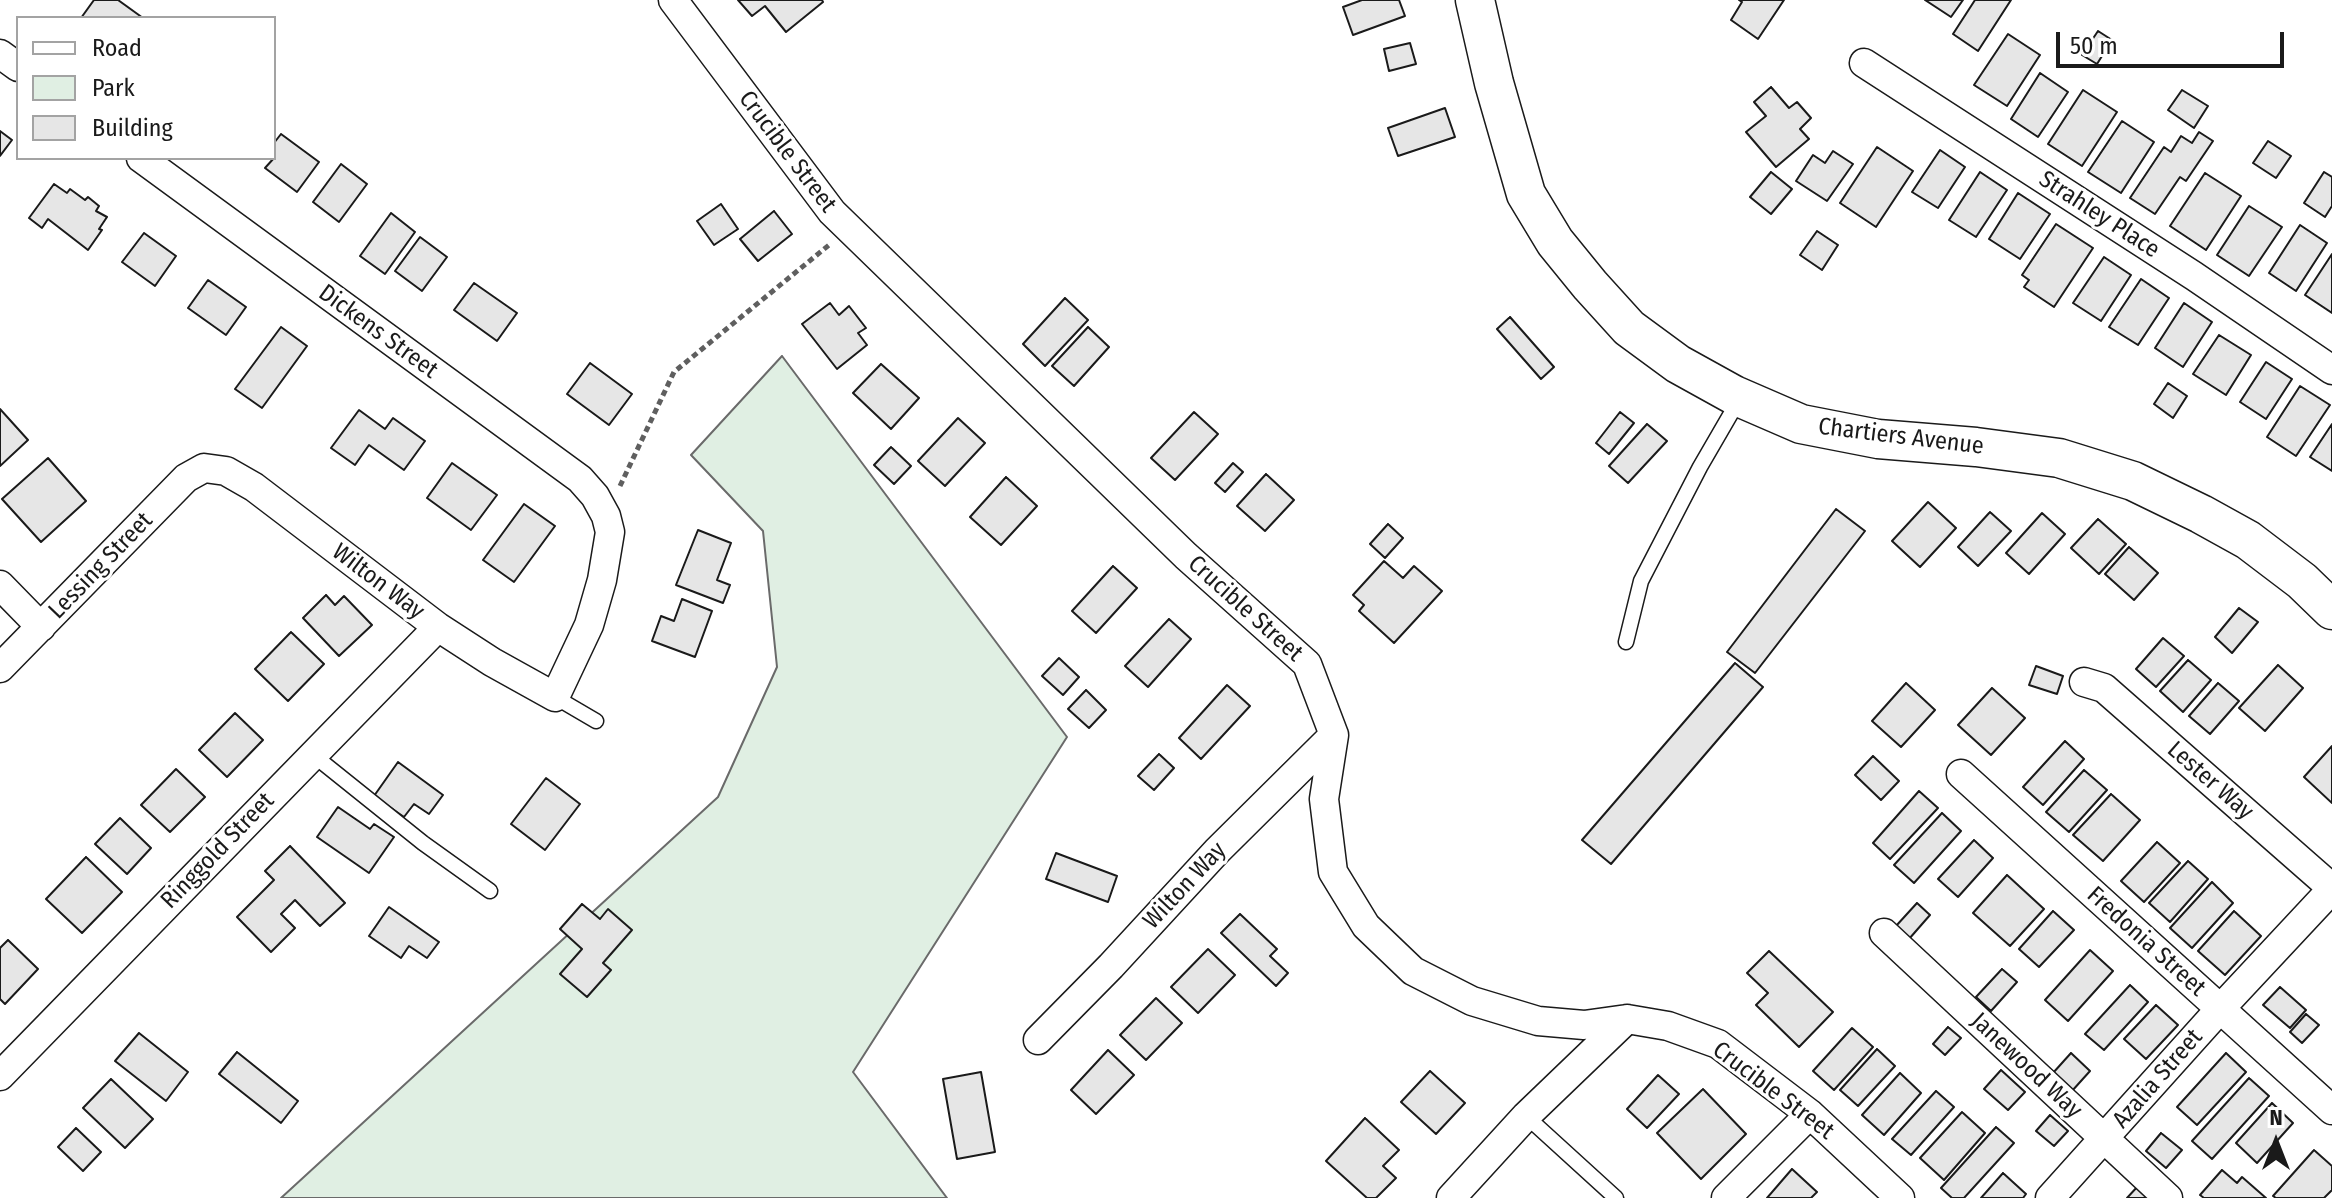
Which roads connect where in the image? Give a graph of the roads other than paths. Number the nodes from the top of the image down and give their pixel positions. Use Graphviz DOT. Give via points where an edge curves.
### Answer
graph roads {
  1 [pos="673,0"];
  2 [pos="1475,0"];
  3 [pos="1864,63"];
  4 [pos="144,160"];
  5 [pos="2332,370"];
  6 [pos="1740,397"];
  7 [pos="204,468"];
  8 [pos="0,585"];
  9 [pos="2332,610"];
  10 [pos="41,627"];
  11 [pos="438,627"];
  12 [pos="1626,642"];
  13 [pos="0,668"];
  14 [pos="2084,682"];
  15 [pos="555,697"];
  16 [pos="596,721"];
  17 [pos="1334,735"];
  18 [pos="312,754"];
  19 [pos="1961,774"];
  20 [pos="2332,888"];
  21 [pos="490,891"];
  22 [pos="1884,933"];
  23 [pos="2220,1009"];
  24 [pos="1627,1019"];
  25 [pos="1038,1040"];
  26 [pos="0,1076"];
  27 [pos="2332,1110"];
  28 [pos="1810,1114"];
  29 [pos="1526,1116"];
  30 [pos="2105,1140"];
  31 [pos="1451,1198"];
  32 [pos="1616,1198"];
  33 [pos="1726,1198"];
  34 [pos="1900,1198"];
  35 [pos="2050,1198"];
  36 [pos="2168,1198"];
  1 -- 17 [label="street, Crucible Street" via="832,212 1186,556 1307,664"];
  2 -- 6 [label="street, Chartiers Avenue" via="1526,194 1555,242 1629,328 1678,364"];
  3 -- 5 [label="street, Strahley Place"];
  4 -- 15 [label="street, Dickens Street" via="580,479 595,496 610,532 602,580 589,625"];
  6 -- 9 [label="street, Chartiers Avenue" via="1801,424 1878,439 2059,458 2133,481 2248,540"];
  6 -- 12 [label="lane" via="1641,581"];
  7 -- 10 [label="street, Lessing Street" via="186,478"];
  7 -- 11 [label="street, Wilton Way" via="226,471 254,487"];
  8 -- 10 [label="street"];
  10 -- 13 [label="street, Lessing Street"];
  11 -- 15 [label="street, Wilton Way"];
  11 -- 18 [label="street, Ringgold Street"];
  14 -- 20 [label="street, Lester Way" via="2104,688"];
  15 -- 16 [label="lane"];
  17 -- 24 [label="street, Crucible Street" via="1324,799 1333,872 1366,926 1413,971 1472,1001 1538,1021 1584,1025"];
  17 -- 25 [label="street, Wilton Way"];
  18 -- 21 [label="lane"];
  18 -- 26 [label="street, Ringgold Street"];
  19 -- 23 [label="street, Fredonia Street"];
  20 -- 23 [label="street, Azalia Street"];
  22 -- 30 [label="street, Janewood Way"];
  23 -- 27 [label="street, Fredonia Street"];
  23 -- 30 [label="street, Azalia Street"];
  24 -- 28 [label="street, Crucible Street" via="1668,1026 1718,1044"];
  24 -- 29 [label="street"];
  28 -- 33 [label="street"];
  28 -- 34 [label="street, Crucible Street"];
  29 -- 31 [label="street"];
  29 -- 32 [label="lane"];
  30 -- 35 [label="street, Azalia Street"];
  30 -- 36 [label="street, Janewood Way"];
}
